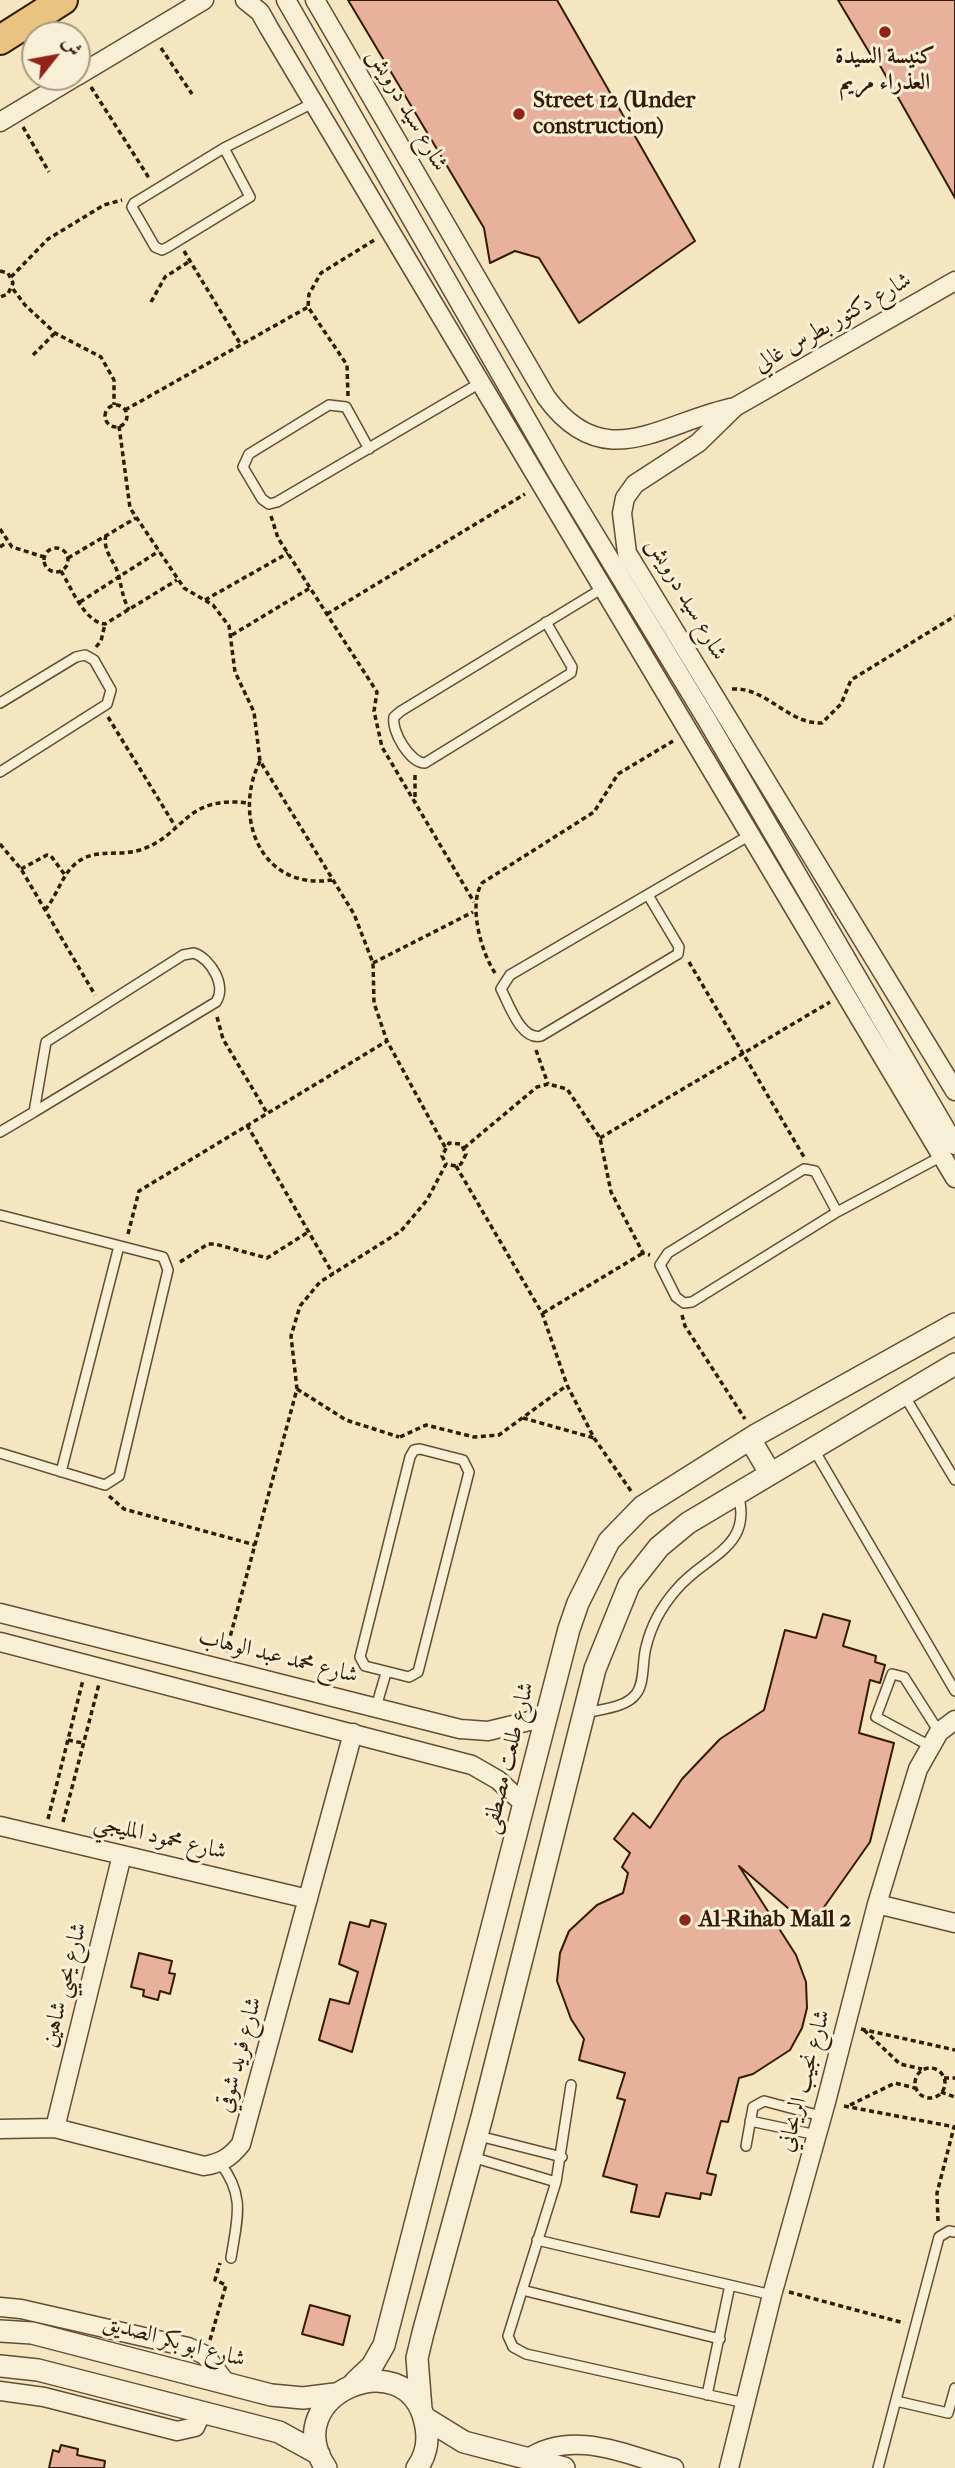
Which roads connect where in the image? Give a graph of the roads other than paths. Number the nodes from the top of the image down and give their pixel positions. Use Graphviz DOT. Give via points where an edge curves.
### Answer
graph roads {
  1 [pos="63,0"];
  2 [pos="204,0"];
  3 [pos="245,0"];
  4 [pos="313,0"];
  5 [pos="289,5"];
  6 [pos="0,40"];
  7 [pos="91,67"];
  8 [pos="337,89"];
  9 [pos="51,91"];
  10 [pos="313,103"];
  11 [pos="7,117"];
  12 [pos="224,148"];
  13 [pos="432,257"];
  14 [pos="412,268"];
  15 [pos="955,281"];
  16 [pos="480,383"];
  17 [pos="735,407"];
  18 [pos="369,449"];
  19 [pos="558,474"];
  20 [pos="540,484"];
  21 [pos="603,588"];
  22 [pos="546,622"];
  23 [pos="0,703"];
  24 [pos="707,720"];
  25 [pos="688,732"];
  26 [pos="0,772"];
  27 [pos="750,835"];
  28 [pos="648,895"];
  29 [pos="955,1091"];
  30 [pos="34,1112"];
  31 [pos="0,1132"];
  32 [pos="949,1150"];
  33 [pos="955,1178"];
  34 [pos="837,1212"];
  35 [pos="0,1215"];
  36 [pos="122,1246"];
  37 [pos="955,1324"];
  38 [pos="955,1364"];
  39 [pos="904,1394"];
  40 [pos="753,1437"];
  41 [pos="813,1448"];
  42 [pos="0,1453"];
  43 [pos="61,1472"];
  44 [pos="770,1473"];
  45 [pos="955,1480"];
  46 [pos="738,1493"];
  47 [pos="0,1613"];
  48 [pos="0,1642"];
  49 [pos="386,1673"];
  50 [pos="955,1691"];
  51 [pos="376,1707"];
  52 [pos="584,1713"];
  53 [pos="546,1717"];
  54 [pos="955,1720"];
  55 [pos="353,1733"];
  56 [pos="934,1739"];
  57 [pos="524,1804"];
  58 [pos="0,1826"];
  59 [pos="122,1855"];
  60 [pos="308,1899"];
  61 [pos="877,1905"];
  62 [pos="955,1923"];
  63 [pos="570,2085"];
  64 [pos="824,2109"];
  65 [pos="750,2121"];
  66 [pos="55,2127"];
  67 [pos="0,2129"];
  68 [pos="477,2135"];
  69 [pos="817,2135"];
  70 [pos="746,2146"];
  71 [pos="471,2156"];
  72 [pos="562,2157"];
  73 [pos="220,2163"];
  74 [pos="556,2182"];
  75 [pos="955,2232"];
  76 [pos="537,2240"];
  77 [pos="231,2258"];
  78 [pos="730,2285"];
  79 [pos="522,2290"];
  80 [pos="773,2291"];
  81 [pos="0,2307"];
  82 [pos="0,2331"];
  83 [pos="720,2339"];
  84 [pos="0,2366"];
  85 [pos="226,2382"];
  86 [pos="355,2382"];
  87 [pos="955,2388"];
  88 [pos="0,2391"];
  89 [pos="335,2394"];
  90 [pos="707,2395"];
  91 [pos="896,2401"];
  92 [pos="746,2403"];
  93 [pos="202,2412"];
  94 [pos="423,2413"];
  95 [pos="527,2459"];
  96 [pos="322,2461"];
  97 [pos="417,2468"];
  98 [pos="565,2468"];
  99 [pos="674,2468"];
  100 [pos="729,2468"];
  101 [pos="878,2468"];
  1 -- 6 [label="main road"];
  2 -- 7 [label="street"];
  3 -- 10 [label="street" via="260,12"];
  4 -- 5 [label="street"];
  4 -- 17 [label="street, شارع سيد درويش" via="554,408 590,434 631,440"];
  5 -- 8 [label="street, شارع سيد درويش"];
  8 -- 10 [label="street"];
  8 -- 13 [label="street, شارع سيد درويش"];
  9 -- 11 [label="street"];
  10 -- 12 [label="lane"];
  10 -- 14 [label="street"];
  12 -- 12 [label="lane" via="134,203 132,207 155,247 162,250 250,197"];
  13 -- 14 [label="street"];
  13 -- 19 [label="street, شارع سيد درويش"];
  14 -- 16 [label="street"];
  15 -- 17 [label="street, شارع دكتور بطرس غالي"];
  16 -- 18 [label="lane"];
  16 -- 20 [label="street"];
  17 -- 29 [label="street, شارع سيد درويش" via="698,443 635,484 622,513 627,553"];
  18 -- 18 [label="lane" via="346,407 329,405 243,461 249,478 269,504"];
  19 -- 20 [label="street"];
  19 -- 24 [label="street, شارع سيد درويش"];
  20 -- 21 [label="street"];
  21 -- 22 [label="lane"];
  21 -- 25 [label="street"];
  22 -- 22 [label="lane" via="394,716 393,724 411,757 425,763 571,673 572,667"];
  23 -- 26 [label="lane" via="85,655 94,660 111,690 111,698 102,707"];
  24 -- 25 [label="street"];
  24 -- 32 [label="street, شارع سيد درويش"];
  25 -- 27 [label="street"];
  27 -- 28 [label="lane"];
  27 -- 32 [label="street" via="845,993"];
  28 -- 28 [label="lane" via="679,947 678,954 534,1038 526,1034 500,989 510,975"];
  30 -- 30 [label="lane" via="216,1002 221,984 203,956 183,955 46,1042"];
  30 -- 31 [label="lane"];
  32 -- 33 [label="street"];
  32 -- 34 [label="lane"];
  34 -- 34 [label="lane" via="810,1168 662,1258 660,1265 676,1297 692,1302"];
  35 -- 36 [label="lane"];
  36 -- 43 [label="lane"];
  36 -- 43 [label="lane" via="163,1257 168,1270 119,1476 105,1485"];
  37 -- 40 [label="street, شارع طلعت مصطفى"];
  38 -- 39 [label="street"];
  39 -- 41 [label="street"];
  39 -- 45 [label="lane"];
  40 -- 44 [label="street"];
  40 -- 53 [label="street, شارع طلعت مصطفى" via="642,1507 609,1541 578,1603"];
  41 -- 44 [label="street"];
  41 -- 50 [label="lane"];
  42 -- 43 [label="lane"];
  44 -- 46 [label="street"];
  46 -- 52 [label="street" via="688,1523 642,1566 610,1626"];
  46 -- 52 [label="lane" via="742,1510 736,1537 691,1574 663,1607 646,1645 637,1693 627,1702"];
  47 -- 51 [label="street, شارع محمد عبد الوهاب"];
  48 -- 55 [label="street"];
  49 -- 49 [label="lane" via="410,1678 418,1672 469,1472 463,1461 420,1449 410,1457 360,1657 365,1666"];
  49 -- 51 [label="lane"];
  51 -- 53 [label="street, شارع محمد عبد الوهاب" via="460,1729 488,1731"];
  52 -- 68 [label="street"];
  53 -- 57 [label="street, شارع طلعت مصطفى"];
  54 -- 56 [label="street, شارع نجيب الريحاني"];
  55 -- 57 [label="street" via="472,1765 498,1780"];
  55 -- 60 [label="street, شارع فريد شوقي"];
  56 -- 56 [label="lane" via="904,1677 892,1674 876,1717"];
  56 -- 61 [label="street, شارع نجيب الريحاني" via="918,1769"];
  57 -- 86 [label="street, شارع طلعت مصطفى" via="384,2345 372,2366"];
  58 -- 59 [label="street, شارع محمود المليجي"];
  59 -- 60 [label="street, شارع محمود المليجي"];
  59 -- 66 [label="street, شارع يحيي شاهين"];
  60 -- 73 [label="street, شارع فريد شوقي" via="241,2144"];
  61 -- 62 [label="street"];
  61 -- 64 [label="street, شارع نجيب الريحاني"];
  63 -- 72 [label="lane"];
  64 -- 65 [label="lane" via="764,2101 752,2108"];
  64 -- 69 [label="street, شارع نجيب الريحاني"];
  65 -- 69 [label="lane"];
  65 -- 70 [label="lane"];
  66 -- 67 [label="street"];
  66 -- 73 [label="street" via="204,2166"];
  68 -- 71 [label="street"];
  68 -- 72 [label="lane"];
  69 -- 80 [label="street, شارع نجيب الريحاني"];
  71 -- 74 [label="lane"];
  71 -- 94 [label="street" via="417,2358"];
  72 -- 74 [label="lane"];
  73 -- 77 [label="lane" via="237,2191 239,2207"];
  74 -- 76 [label="lane"];
  75 -- 91 [label="lane" via="942,2233"];
  76 -- 78 [label="lane"];
  76 -- 79 [label="lane"];
  78 -- 80 [label="lane"];
  78 -- 83 [label="lane"];
  79 -- 83 [label="lane"];
  79 -- 90 [label="lane" via="508,2336 513,2347 526,2354"];
  80 -- 92 [label="street, شارع نجيب الريحاني"];
  81 -- 85 [label="street" via="188,2347 205,2355"];
  82 -- 85 [label="street, شارع ابو بكر الصديق" via="32,2333"];
  83 -- 90 [label="lane"];
  84 -- 93 [label="street" via="38,2370"];
  85 -- 89 [label="street, شارع ابو بكر الصديق" via="287,2398"];
  86 -- 89 [label="street, شارع طلعت مصطفى"];
  86 -- 94 [label="street" via="370,2380 399,2388"];
  87 -- 91 [label="lane" via="948,2413"];
  88 -- 93 [label="street" via="177,2431 195,2427"];
  89 -- 96 [label="street" via="318,2421"];
  90 -- 92 [label="lane"];
  91 -- 101 [label="lane"];
  92 -- 100 [label="street, شارع نجيب الريحاني"];
  93 -- 96 [label="street" via="279,2432"];
  94 -- 95 [label="street" via="464,2442"];
  94 -- 97 [label="street" via="426,2448"];
  95 -- 98 [label="street"];
  95 -- 99 [label="street" via="541,2449 573,2442"];
}
